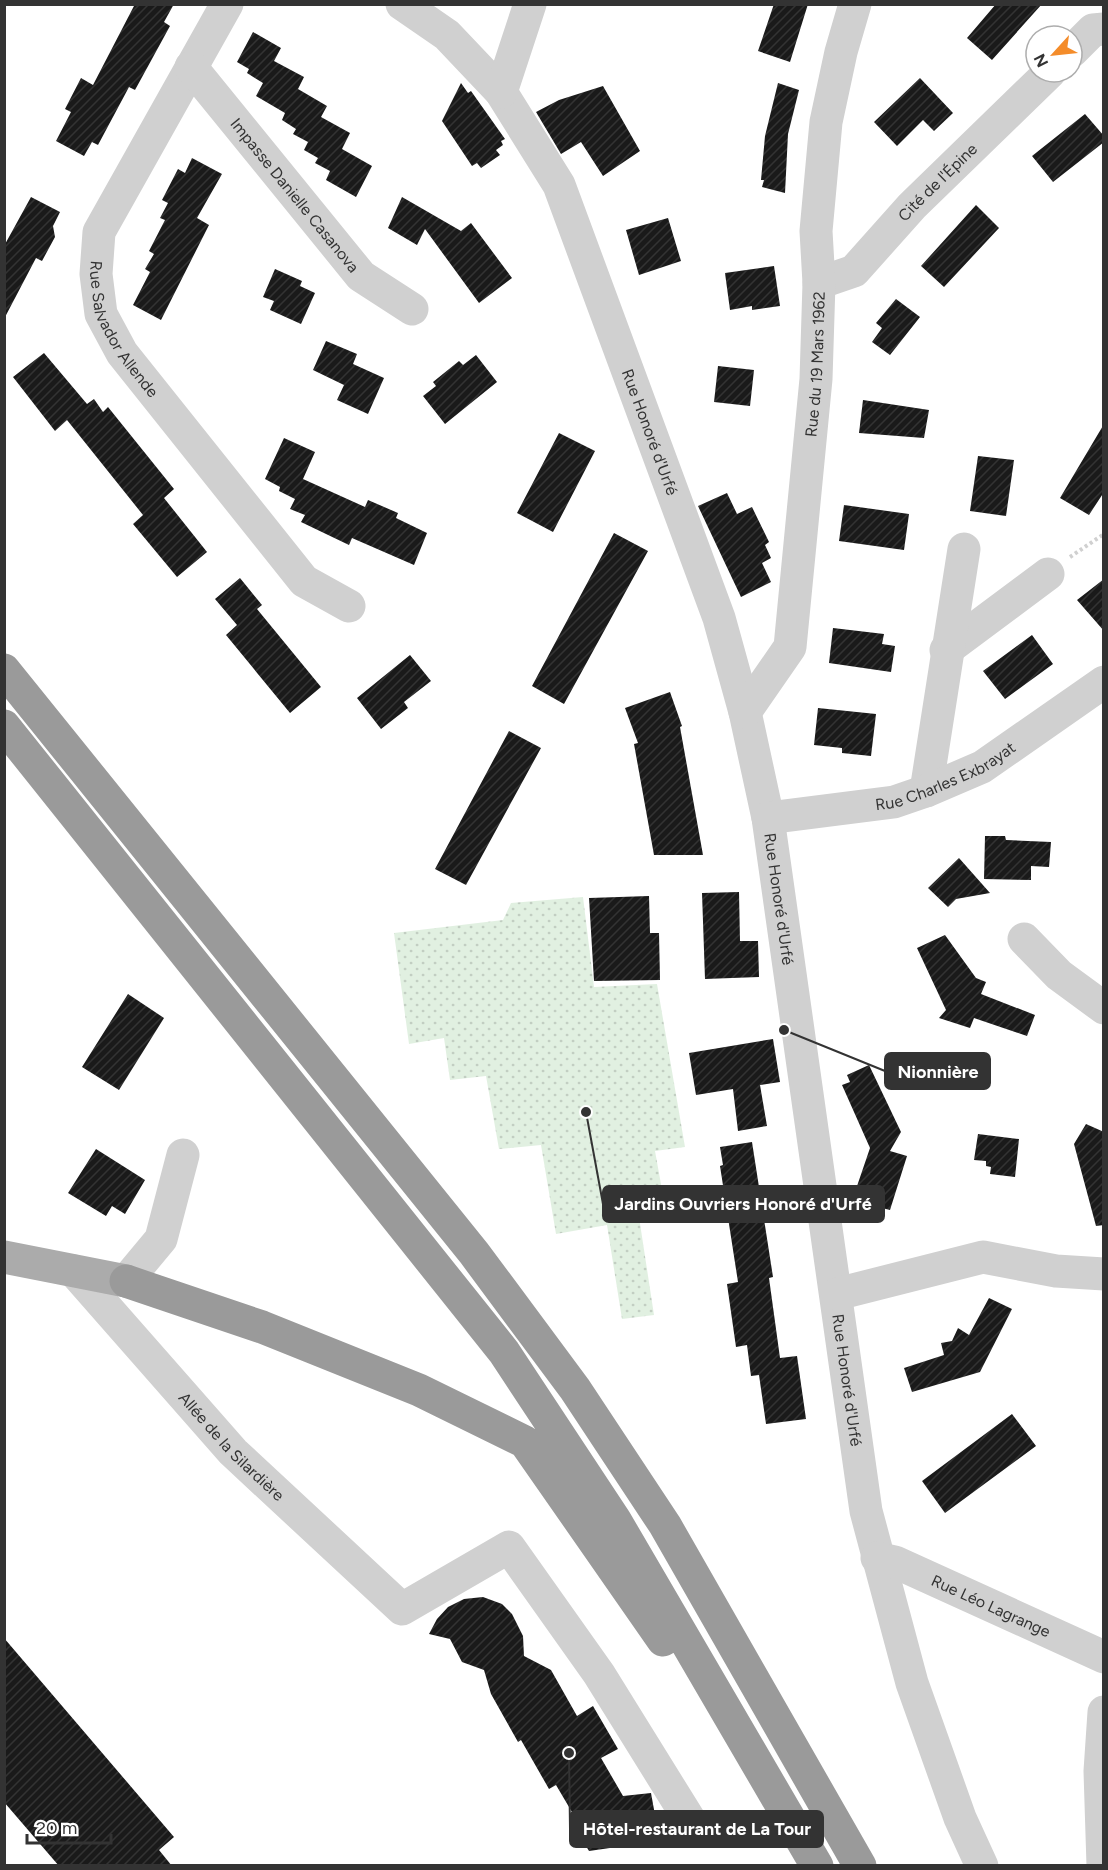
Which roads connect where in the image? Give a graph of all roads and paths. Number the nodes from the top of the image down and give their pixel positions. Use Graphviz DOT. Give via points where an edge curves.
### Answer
graph roads {
  1 [pos="227,4"];
  2 [pos="402,4"];
  3 [pos="530,4"];
  4 [pos="855,4"];
  5 [pos="191,67"];
  6 [pos="1038,84"];
  7 [pos="501,92"];
  8 [pos="819,283"];
  9 [pos="412,309"];
  10 [pos="1104,534"];
  11 [pos="964,549"];
  12 [pos="1048,574"];
  13 [pos="349,606"];
  14 [pos="946,650"];
  15 [pos="4,670"];
  16 [pos="1104,682"];
  17 [pos="745,712"];
  18 [pos="4,726"];
  19 [pos="926,790"];
  20 [pos="768,818"];
  21 [pos="1024,939"];
  22 [pos="1104,1008"];
  23 [pos="183,1155"];
  24 [pos="4,1257"];
  25 [pos="74,1271"];
  26 [pos="1104,1274"];
  27 [pos="126,1281"];
  28 [pos="837,1294"];
  29 [pos="877,1558"];
  30 [pos="1104,1657"];
  31 [pos="1104,1712"];
  32 [pos="689,1819"];
  33 [pos="798,1833"];
  34 [pos="817,1866"];
  35 [pos="860,1866"];
  36 [pos="982,1866"];
  37 [pos="1103,1866"];
  1 -- 5 [label="street, Rue Salvador Allende"];
  2 -- 7 [label="street, Rue Honoré d'Urfé" via="447,34"];
  3 -- 7 [label="street"];
  4 -- 8 [label="street, Rue du 19 Mars 1962" via="826,122 816,231"];
  5 -- 9 [label="street, Impasse Danielle Casanova" via="361,276"];
  5 -- 13 [label="street, Rue Salvador Allende" via="99,232 96,274 100,314 122,353 304,581"];
  6 -- 8 [label="street, Cité de l'Épine" via="912,206 854,271"];
  7 -- 17 [label="street, Rue Honoré d'Urfé" via="559,185 719,618"];
  8 -- 17 [label="street, Rue du 19 Mars 1962" via="816,379 790,647"];
  10 -- 12 [label="path"];
  11 -- 14 [label="street"];
  12 -- 14 [label="street"];
  14 -- 19 [label="street"];
  15 -- 35 [label="highway" via="474,1253 575,1389 665,1525"];
  16 -- 19 [label="street, Rue Charles Exbrayat" via="982,767"];
  17 -- 20 [label="street, Rue Honoré d'Urfé"];
  18 -- 33 [label="highway" via="504,1352 615,1520"];
  19 -- 20 [label="street, Rue Charles Exbrayat" via="894,802"];
  20 -- 28 [label="street, Rue Honoré d'Urfé"];
  21 -- 22 [label="street" via="1059,975"];
  23 -- 27 [label="street" via="162,1239"];
  24 -- 25 [label="main road"];
  25 -- 27 [label="main road"];
  25 -- 32 [label="street, Allée de la Silardière" via="233,1452 402,1609 509,1547 599,1674"];
  26 -- 28 [label="street" via="1056,1271 983,1257"];
  27 -- 33 [label="highway" via="262,1327 419,1390 525,1442"];
  28 -- 29 [label="street, Rue Honoré d'Urfé" via="866,1511"];
  29 -- 30 [label="street, Rue Léo Lagrange" via="895,1562"];
  29 -- 36 [label="street, Rue Honoré d'Urfé" via="912,1683 960,1818"];
  31 -- 37 [label="street" via="1100,1771"];
  33 -- 34 [label="highway"];
}
